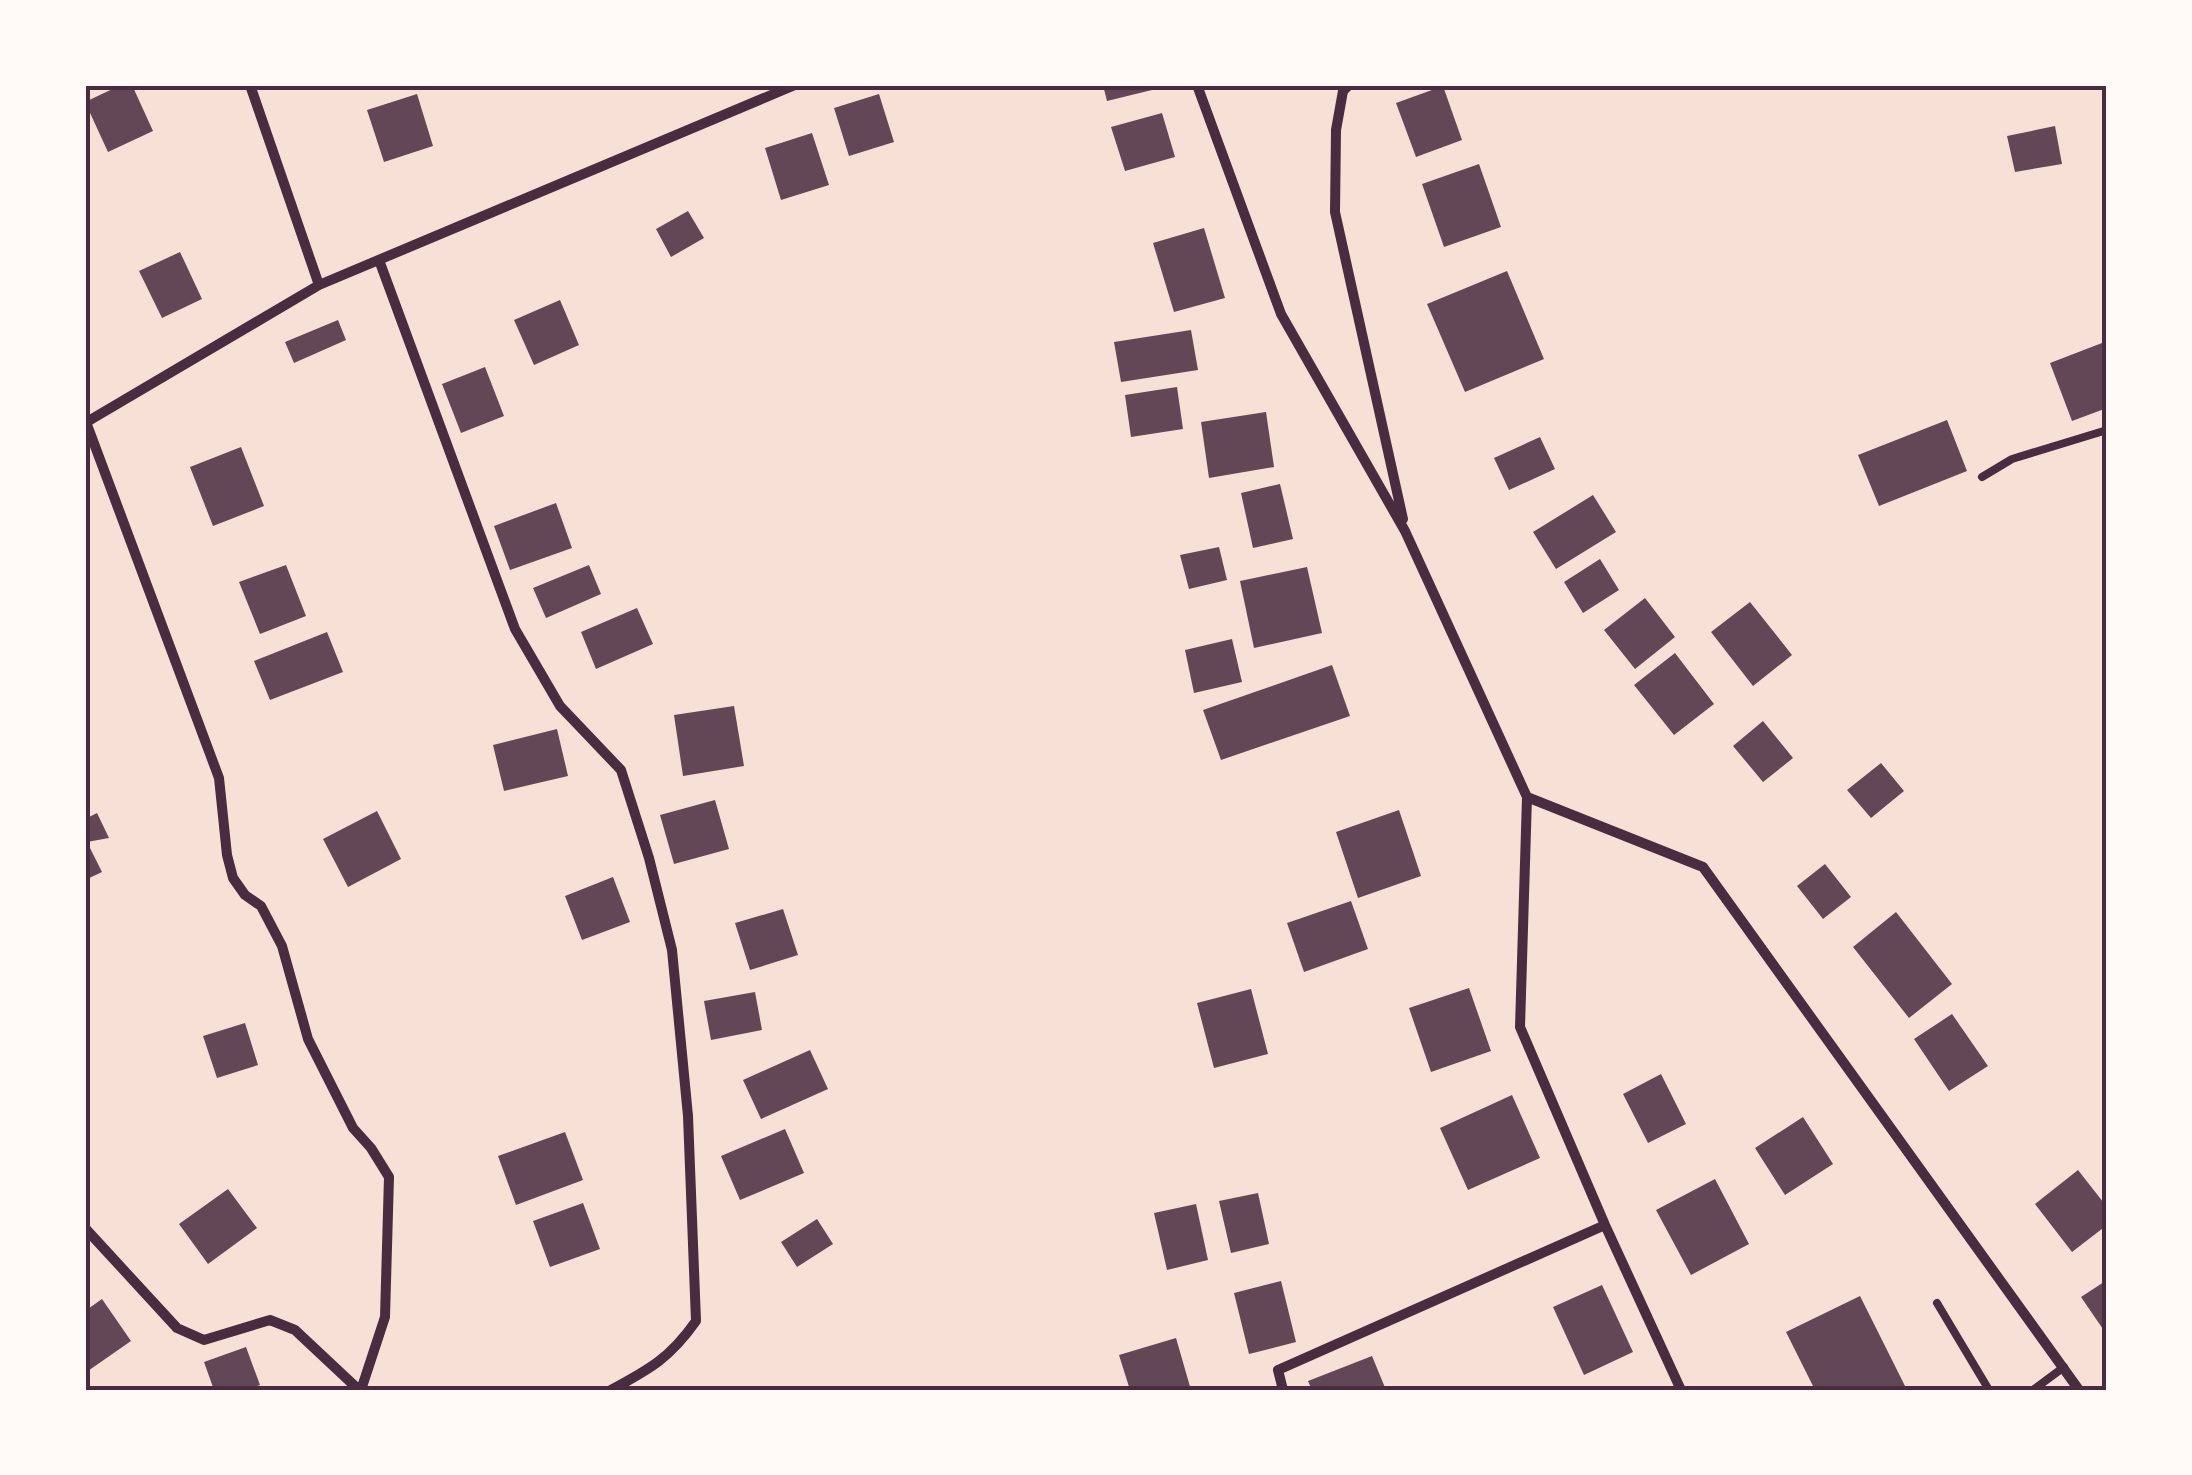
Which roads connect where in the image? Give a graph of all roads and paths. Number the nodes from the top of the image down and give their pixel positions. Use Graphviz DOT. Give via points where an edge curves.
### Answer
graph roads {
  1 [pos="250,85"];
  2 [pos="795,85"];
  3 [pos="1198,85"];
  4 [pos="1349,85"];
  5 [pos="379,260"];
  6 [pos="319,285"];
  7 [pos="86,422"];
  8 [pos="2107,430"];
  9 [pos="1982,476"];
  10 [pos="1405,531"];
  11 [pos="1528,797"];
  12 [pos="1606,1225"];
  13 [pos="85,1228"];
  14 [pos="1937,1303"];
  15 [pos="2064,1368"];
  16 [pos="360,1390"];
  17 [pos="610,1390"];
  18 [pos="1283,1390"];
  19 [pos="1681,1390"];
  20 [pos="1988,1390"];
  21 [pos="2032,1390"];
  22 [pos="2079,1390"];
  1 -- 6 [label="street"];
  2 -- 5 [label="street"];
  3 -- 10 [label="street" via="1280,314"];
  4 -- 10 [label="street" via="1336,130 1334,212"];
  5 -- 6 [label="street"];
  5 -- 17 [label="street" via="515,629 560,706 621,770 672,950 688,1116 696,1321 677,1348"];
  6 -- 7 [label="street"];
  7 -- 16 [label="street" via="219,778 233,878 261,906 282,946 308,1039 353,1128 389,1177 385,1317"];
  8 -- 9 [label="lane" via="2012,459"];
  10 -- 11 [label="street"];
  11 -- 12 [label="street" via="1520,1026"];
  11 -- 15 [label="street" via="1703,867"];
  12 -- 18 [label="street" via="1278,1370"];
  12 -- 19 [label="street"];
  13 -- 16 [label="street" via="176,1328 204,1340 270,1320 296,1330"];
  14 -- 20 [label="lane"];
  15 -- 21 [label="lane"];
  15 -- 22 [label="street"];
}
